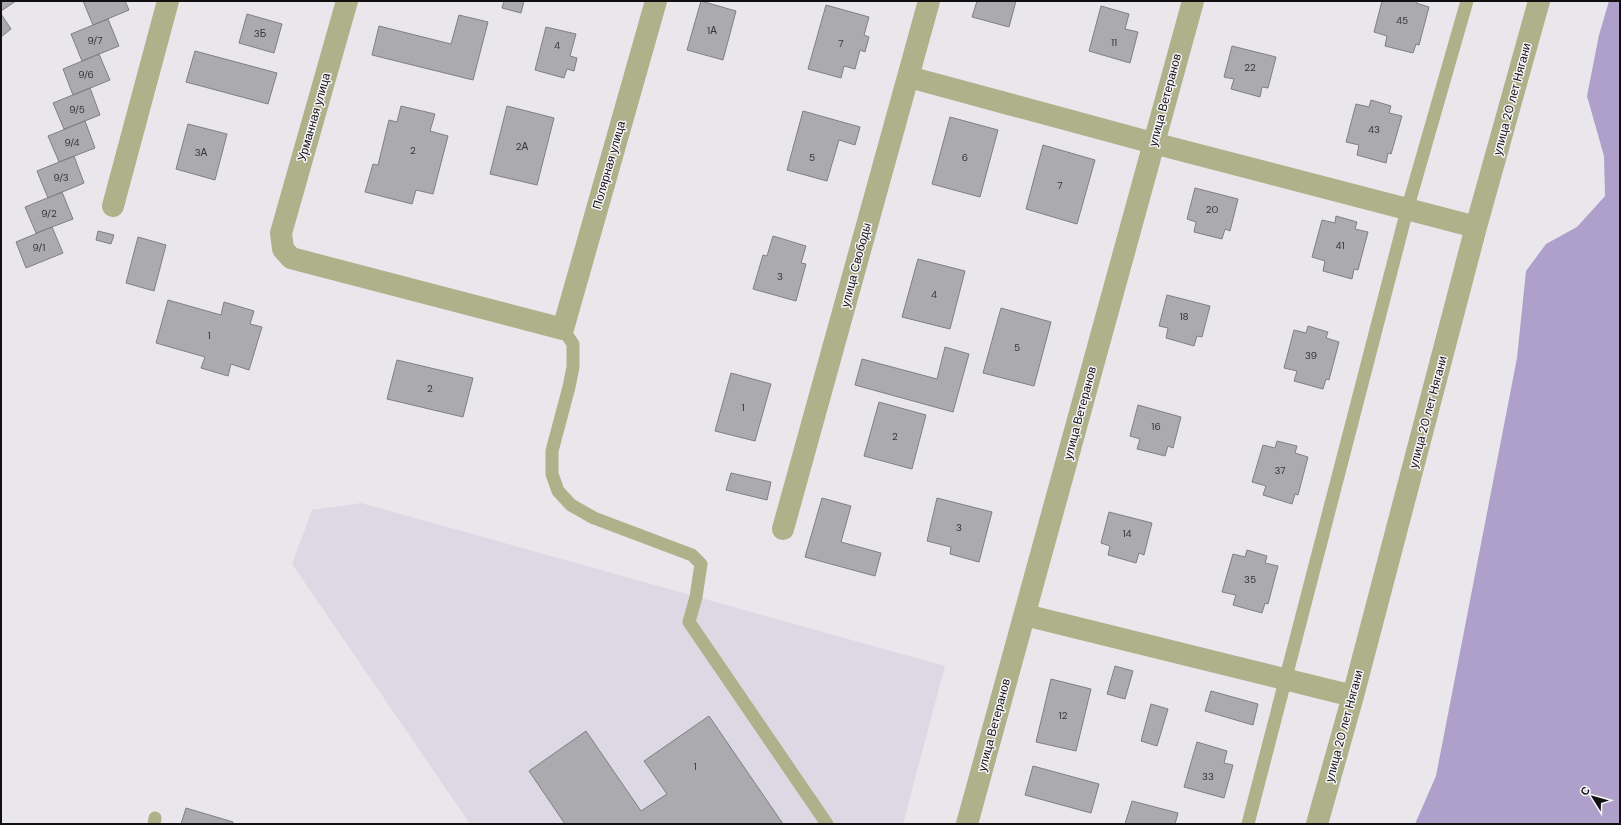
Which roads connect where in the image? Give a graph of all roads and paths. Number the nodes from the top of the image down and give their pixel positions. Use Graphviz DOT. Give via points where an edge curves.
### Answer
graph roads {
  1 [pos="168,1"];
  2 [pos="347,1"];
  3 [pos="656,1"];
  4 [pos="929,1"];
  5 [pos="1192,1"];
  6 [pos="1467,1"];
  7 [pos="1539,1"];
  8 [pos="909,76"];
  9 [pos="1154,143"];
  10 [pos="113,206"];
  11 [pos="1407,210"];
  12 [pos="1476,227"];
  13 [pos="563,329"];
  14 [pos="783,529"];
  15 [pos="1025,615"];
  16 [pos="1286,680"];
  17 [pos="1353,696"];
  18 [pos="828,824"];
  19 [pos="967,824"];
  20 [pos="1248,824"];
  21 [pos="1317,824"];
  1 -- 10 [label="street"];
  2 -- 13 [label="street, Урманная улица" via="281,233 283,248 291,258"];
  3 -- 13 [label="street, Полярная улица"];
  4 -- 8 [label="street, улица Свободы"];
  5 -- 9 [label="street, улица Ветеранов"];
  6 -- 11 [label="lane"];
  7 -- 12 [label="street, улица 20 лет Нягани"];
  8 -- 9 [label="street"];
  8 -- 14 [label="street, улица Свободы"];
  9 -- 11 [label="street"];
  9 -- 15 [label="street, улица Ветеранов"];
  11 -- 12 [label="street"];
  11 -- 16 [label="lane"];
  12 -- 17 [label="street, улица 20 лет Нягани"];
  13 -- 18 [label="lane" via="573,344 573,367 552,451 552,474 558,491 571,505 594,518 692,556 701,564 689,622"];
  15 -- 16 [label="street"];
  15 -- 19 [label="street, улица Ветеранов"];
  16 -- 17 [label="street"];
  16 -- 20 [label="lane"];
  17 -- 21 [label="street, улица 20 лет Нягани"];
}
